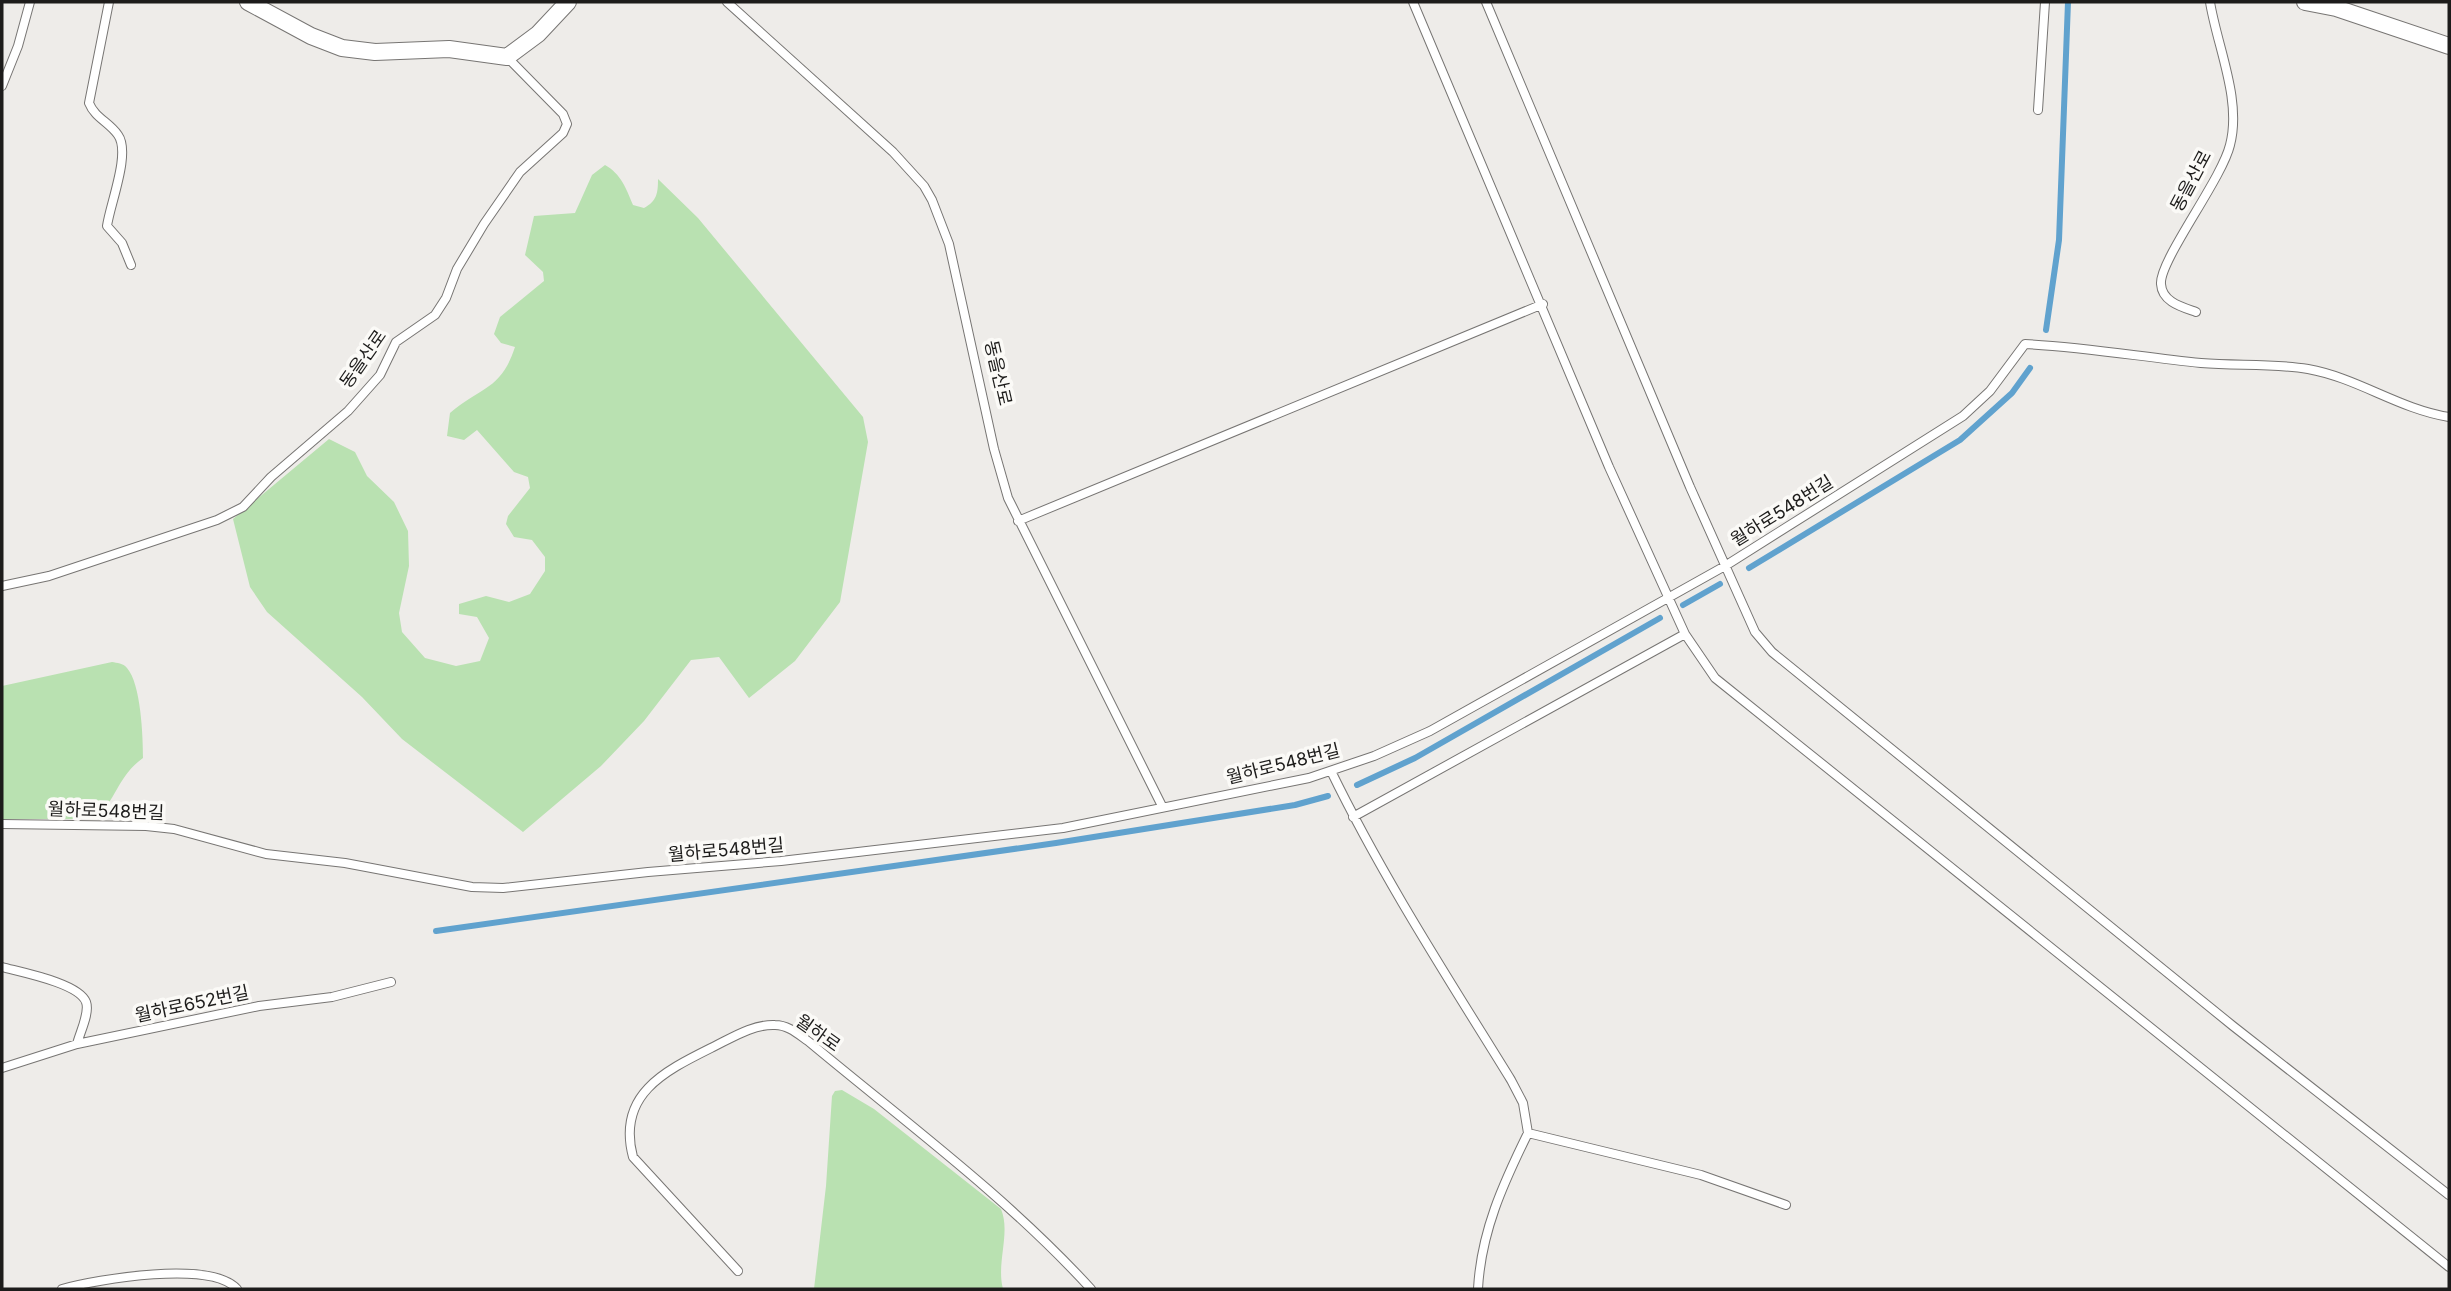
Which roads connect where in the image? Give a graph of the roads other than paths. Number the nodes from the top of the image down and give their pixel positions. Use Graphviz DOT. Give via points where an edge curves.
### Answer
graph roads {
  1 [pos="30,2"];
  2 [pos="109,2"];
  3 [pos="248,2"];
  4 [pos="568,2"];
  5 [pos="727,2"];
  6 [pos="1413,2"];
  7 [pos="1486,2"];
  8 [pos="2045,2"];
  9 [pos="2210,2"];
  10 [pos="2305,2"];
  11 [pos="2449,46"];
  12 [pos="507,57"];
  13 [pos="2,86"];
  14 [pos="2038,110"];
  15 [pos="131,265"];
  16 [pos="1543,304"];
  17 [pos="2196,312"];
  18 [pos="2449,417"];
  19 [pos="1018,521"];
  20 [pos="1725,566"];
  21 [pos="2,586"];
  22 [pos="1668,596"];
  23 [pos="1685,634"];
  24 [pos="1331,771"];
  25 [pos="1162,806"];
  26 [pos="1353,817"];
  27 [pos="2,824"];
  28 [pos="2,967"];
  29 [pos="391,982"];
  30 [pos="77,1044"];
  31 [pos="2,1068"];
  32 [pos="1528,1133"];
  33 [pos="2449,1195"];
  34 [pos="1786,1205"];
  35 [pos="2449,1266"];
  36 [pos="738,1271"];
  37 [pos="62,1289"];
  38 [pos="237,1289"];
  39 [pos="1091,1289"];
  40 [pos="1478,1289"];
  1 -- 13 [label="lane"];
  2 -- 15 [label="lane" via="89,103 122,143 107,226"];
  3 -- 12 [label="street" via="342,48 375,52 449,49"];
  4 -- 12 [label="street" via="538,34"];
  5 -- 19 [label="lane, 동을산로" via="893,152 932,200 949,244 994,449"];
  6 -- 16 [label="lane"];
  7 -- 20 [label="lane"];
  8 -- 14 [label="lane"];
  9 -- 17 [label="lane, 동을산로" via="2232,111 2230,146 2160,283 2174,304"];
  10 -- 11 [label="street"];
  12 -- 21 [label="lane, 동을산로" via="563,114 567,124 563,133 520,172 457,268 442,307 396,342 380,375 348,411 230,514 49,576"];
  16 -- 19 [label="lane"];
  16 -- 22 [label="lane"];
  18 -- 20 [label="lane, 월하로548번길" via="2406,406 2343,377 2307,369 2025,344 1990,391 1963,416"];
  19 -- 25 [label="lane, 동을산로"];
  20 -- 22 [label="lane, 월하로548번길"];
  20 -- 33 [label="lane" via="1755,632 1772,652"];
  22 -- 23 [label="lane"];
  22 -- 24 [label="lane, 월하로548번길" via="1430,731"];
  23 -- 26 [label="lane"];
  23 -- 35 [label="lane" via="1707,668 1734,695"];
  24 -- 25 [label="lane, 월하로548번길"];
  24 -- 26 [label="lane"];
  25 -- 27 [label="lane, 월하로548번길" via="1063,828 959,842 503,888 266,854 146,825"];
  26 -- 32 [label="lane" via="1511,1080"];
  28 -- 30 [label="lane" via="81,994 87,1003"];
  29 -- 30 [label="lane, 월하로652번길"];
  30 -- 31 [label="lane, 월하로652번길"];
  32 -- 34 [label="lane" via="1701,1174"];
  32 -- 40 [label="lane" via="1497,1198 1481,1251"];
  36 -- 39 [label="lane, 월하로" via="633,1157 628,1138 631,1114 655,1079 674,1067 742,1032 775,1025 788,1027 808,1041 962,1165 1036,1231"];
  37 -- 38 [label="lane" via="101,1278 212,1275 230,1281"];
}
